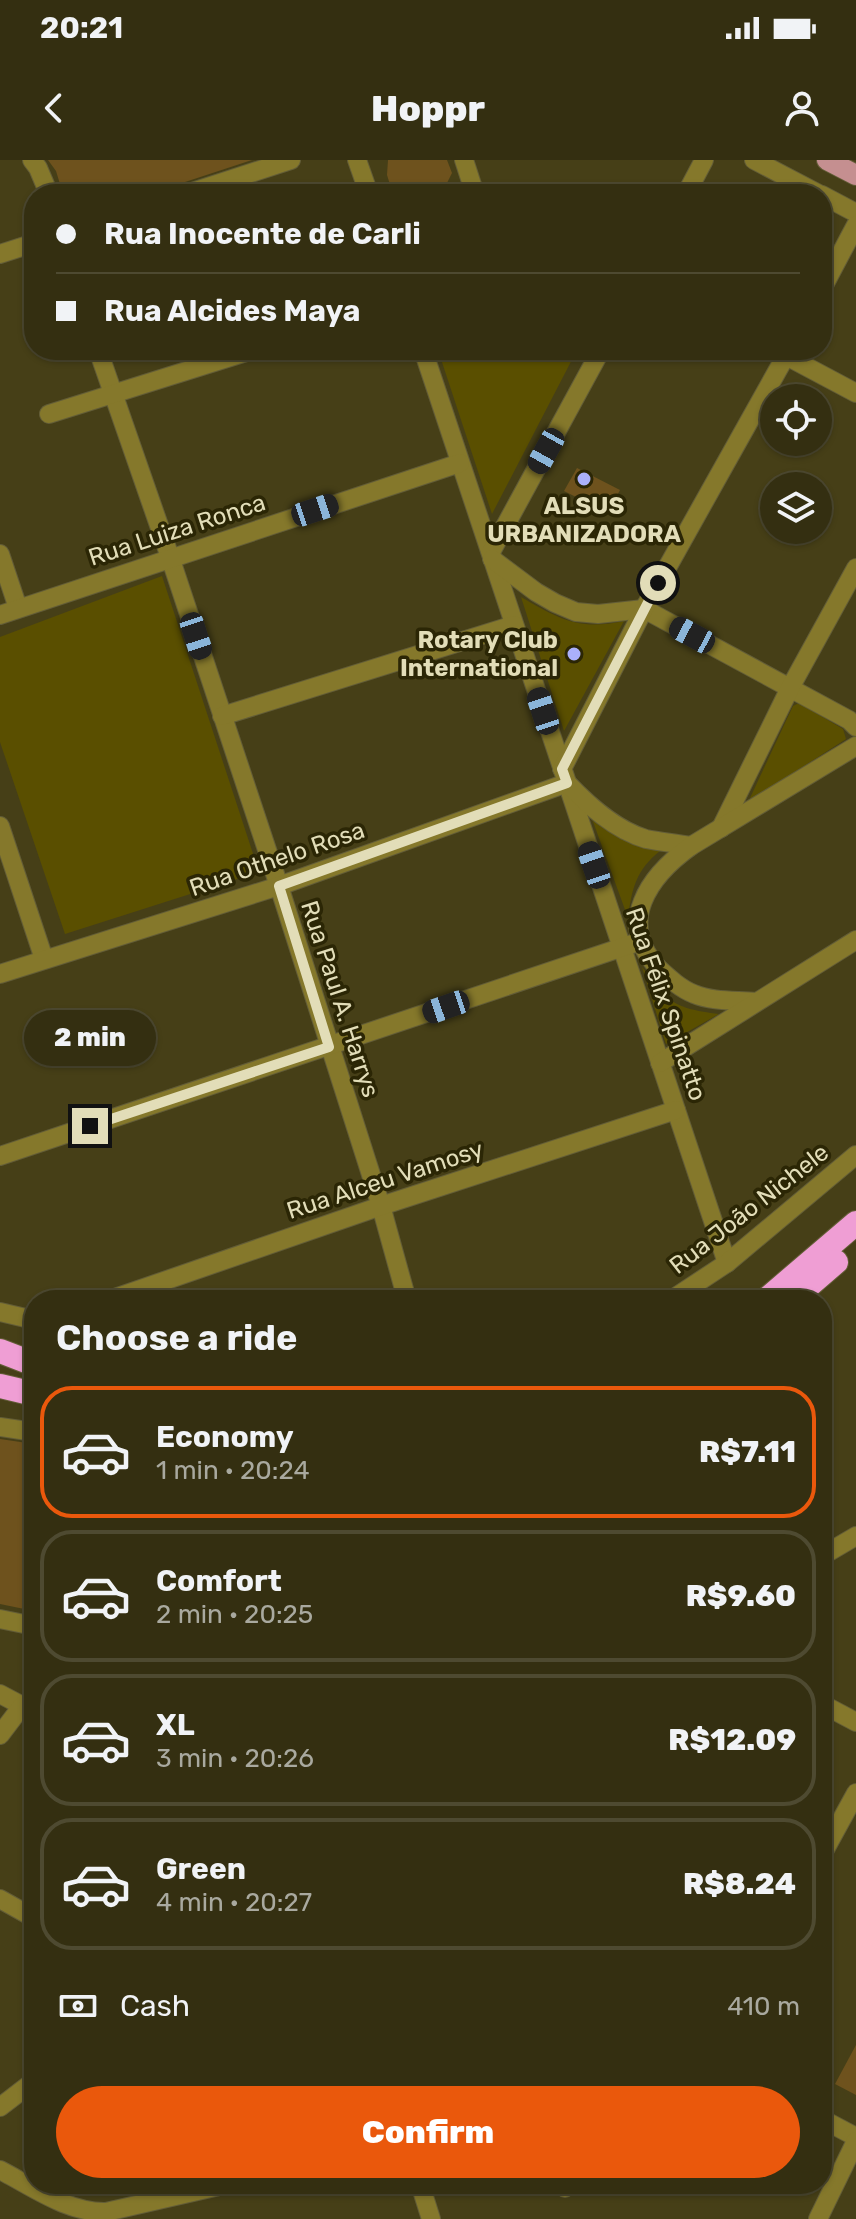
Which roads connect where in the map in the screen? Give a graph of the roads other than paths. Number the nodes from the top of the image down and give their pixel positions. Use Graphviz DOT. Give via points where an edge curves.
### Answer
graph roads {
  1 [pos="32,160"];
  2 [pos="291,160"];
  3 [pos="357,160"];
  4 [pos="464,160"];
  5 [pos="704,160"];
  6 [pos="754,160"];
  7 [pos="827,160"];
  8 [pos="856,175"];
  9 [pos="45,184"];
  10 [pos="217,184"];
  11 [pos="365,184"];
  12 [pos="472,184"];
  13 [pos="691,184"];
  14 [pos="800,184"];
  15 [pos="832,201"];
  16 [pos="856,213"];
  17 [pos="856,225"];
  18 [pos="24,246"];
  19 [pos="0,254"];
  20 [pos="832,270"];
  21 [pos="101,360"];
  22 [pos="221,360"];
  23 [pos="426,360"];
  24 [pos="596,360"];
  25 [pos="780,360"];
  26 [pos="798,360"];
  27 [pos="856,393"];
  28 [pos="112,394"];
  29 [pos="49,414"];
  30 [pos="460,463"];
  31 [pos="0,554"];
  32 [pos="491,556"];
  33 [pos="170,557"];
  34 [pos="856,568"];
  35 [pos="18,608"];
  36 [pos="644,609"];
  37 [pos="0,615"];
  38 [pos="514,625"];
  39 [pos="790,688"];
  40 [pos="222,716"];
  41 [pos="856,727"];
  42 [pos="856,746"];
  43 [pos="564,776"];
  44 [pos="0,826"];
  45 [pos="721,828"];
  46 [pos="691,846"];
  47 [pos="279,886"];
  48 [pos="856,940"];
  49 [pos="641,941"];
  50 [pos="622,948"];
  51 [pos="44,959"];
  52 [pos="0,974"];
  53 [pos="756,1002"];
  54 [pos="329,1047"];
  55 [pos="660,1063"];
  56 [pos="676,1110"];
  57 [pos="856,1155"];
  58 [pos="0,1156"];
  59 [pos="381,1206"];
  60 [pos="856,1223"];
  61 [pos="856,1244"];
  62 [pos="727,1263"];
  63 [pos="138,1290"];
  64 [pos="404,1290"];
  65 [pos="686,1290"];
  66 [pos="778,1290"];
  67 [pos="803,1290"];
  68 [pos="0,1312"];
  69 [pos="24,1318"];
  70 [pos="0,1351"];
  71 [pos="24,1360"];
  72 [pos="0,1363"];
  73 [pos="24,1369"];
  74 [pos="0,1386"];
  75 [pos="24,1393"];
  76 [pos="24,1397"];
  77 [pos="0,1398"];
  78 [pos="0,1427"];
  79 [pos="24,1431"];
  80 [pos="856,1536"];
  81 [pos="832,1550"];
  82 [pos="0,1619"];
  83 [pos="24,1624"];
  84 [pos="0,1694"];
  85 [pos="24,1707"];
  86 [pos="832,1709"];
  87 [pos="24,1713"];
  88 [pos="856,1722"];
  89 [pos="0,1735"];
  90 [pos="856,1793"];
  91 [pos="832,1837"];
  92 [pos="0,1899"];
  93 [pos="24,1912"];
  94 [pos="24,2089"];
  95 [pos="0,2107"];
  96 [pos="832,2125"];
  97 [pos="856,2139"];
  98 [pos="0,2170"];
  99 [pos="24,2182"];
  100 [pos="832,2190"];
  101 [pos="47,2194"];
  102 [pos="184,2194"];
  103 [pos="423,2194"];
  104 [pos="830,2194"];
  105 [pos="431,2219"];
  106 [pos="818,2219"];
  1 -- 9 [label="street"];
  2 -- 10 [label="street"];
  3 -- 11 [label="street"];
  4 -- 12 [label="street"];
  5 -- 13 [label="street"];
  6 -- 14 [label="street"];
  7 -- 8 [label="main road"];
  15 -- 16 [label="street"];
  17 -- 20 [label="street"];
  18 -- 19 [label="street"];
  21 -- 28 [label="street, Rua Paul A. Harrys"];
  22 -- 28 [label="street"];
  23 -- 30 [label="street, Rua Félix Spinatto"];
  24 -- 32 [label="street"];
  25 -- 36 [label="street"];
  26 -- 27 [label="street"];
  28 -- 29 [label="street"];
  28 -- 33 [label="street, Rua Paul A. Harrys"];
  30 -- 32 [label="street, Rua Félix Spinatto"];
  30 -- 33 [label="street, Rua Luiza Ronca"];
  31 -- 35 [label="street"];
  32 -- 36 [label="street" via="536,592 576,612"];
  32 -- 38 [label="street, Rua Félix Spinatto"];
  33 -- 35 [label="street, Rua Luiza Ronca"];
  33 -- 40 [label="street, Rua Paul A. Harrys"];
  34 -- 39 [label="street"];
  35 -- 37 [label="street, Rua Luiza Ronca"];
  36 -- 39 [label="street"];
  36 -- 43 [label="street"];
  38 -- 40 [label="street"];
  38 -- 43 [label="street, Rua Félix Spinatto"];
  39 -- 41 [label="street"];
  39 -- 45 [label="street"];
  40 -- 47 [label="street, Rua Paul A. Harrys"];
  42 -- 45 [label="street"];
  43 -- 46 [label="street" via="582,799 628,832"];
  43 -- 47 [label="street, Rua Othelo Rosa"];
  43 -- 50 [label="street, Rua Félix Spinatto"];
  44 -- 51 [label="street"];
  45 -- 46 [label="street"];
  46 -- 49 [label="street" via="669,862 642,902"];
  47 -- 51 [label="street, Rua Othelo Rosa"];
  47 -- 54 [label="street, Rua Paul A. Harrys"];
  48 -- 53 [label="street"];
  49 -- 50 [label="street"];
  49 -- 53 [label="street" via="671,980 696,995"];
  50 -- 54 [label="street"];
  50 -- 55 [label="street, Rua Félix Spinatto"];
  51 -- 52 [label="street, Rua Othelo Rosa"];
  53 -- 55 [label="street"];
  54 -- 58 [label="street"];
  54 -- 59 [label="street, Rua Paul A. Harrys"];
  55 -- 56 [label="street, Rua Félix Spinatto"];
  56 -- 59 [label="street, Rua Alceu Vamosy"];
  56 -- 62 [label="street, Rua Félix Spinatto"];
  57 -- 62 [label="street, Rua João Nichele"];
  59 -- 63 [label="street, Rua Alceu Vamosy"];
  59 -- 64 [label="street, Rua Paul A. Harrys"];
  60 -- 66 [label="highway"];
  61 -- 67 [label="highway"];
  62 -- 65 [label="street, Rua João Nichele"];
  68 -- 69 [label="street"];
  70 -- 71 [label="highway"];
  72 -- 73 [label="highway"];
  74 -- 75 [label="highway"];
  76 -- 77 [label="highway"];
  78 -- 79 [label="street"];
  80 -- 81 [label="street"];
  82 -- 83 [label="street"];
  84 -- 85 [label="street"];
  86 -- 88 [label="street"];
  87 -- 89 [label="street"];
  90 -- 91 [label="street"];
  92 -- 93 [label="street"];
  94 -- 95 [label="street"];
  96 -- 97 [label="street"];
  97 -- 100 [label="street"];
  98 -- 99 [label="street"];
  101 -- 102 [label="street" via="94,2212"];
  103 -- 105 [label="street"];
  104 -- 106 [label="street"];
}
